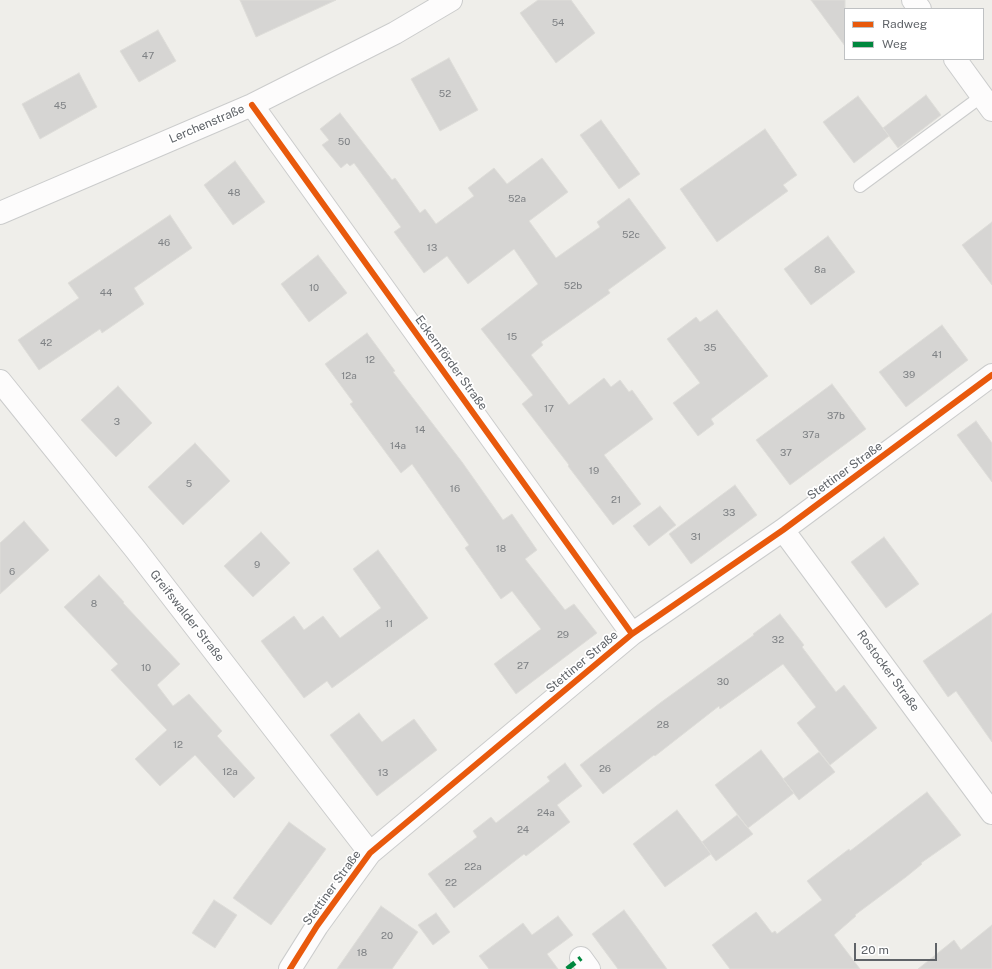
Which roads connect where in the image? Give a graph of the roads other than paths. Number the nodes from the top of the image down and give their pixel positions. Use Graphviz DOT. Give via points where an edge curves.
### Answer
graph roads {
  1 [pos="451,0"];
  2 [pos="913,0"];
  3 [pos="919,8"];
  4 [pos="956,60"];
  5 [pos="987,103"];
  6 [pos="252,105"];
  7 [pos="860,186"];
  8 [pos="0,213"];
  9 [pos="992,376"];
  10 [pos="0,381"];
  11 [pos="783,530"];
  12 [pos="632,634"];
  13 [pos="992,813"];
  14 [pos="370,853"];
  15 [pos="290,969"];
  1 -- 6 [label="street, Lerchenstraße" via="396,33"];
  2 -- 3 [label="street"];
  4 -- 5 [label="street"];
  5 -- 7 [label="lane"];
  6 -- 8 [label="street, Lerchenstraße"];
  6 -- 12 [label="street, Eckernförder Straße"];
  9 -- 11 [label="street, Stettiner Straße"];
  10 -- 14 [label="street, Greifswalder Straße" via="136,550"];
  11 -- 12 [label="street, Stettiner Straße"];
  11 -- 13 [label="street, Rostocker Straße"];
  12 -- 14 [label="street, Stettiner Straße"];
  14 -- 15 [label="street, Stettiner Straße" via="317,926"];
}
